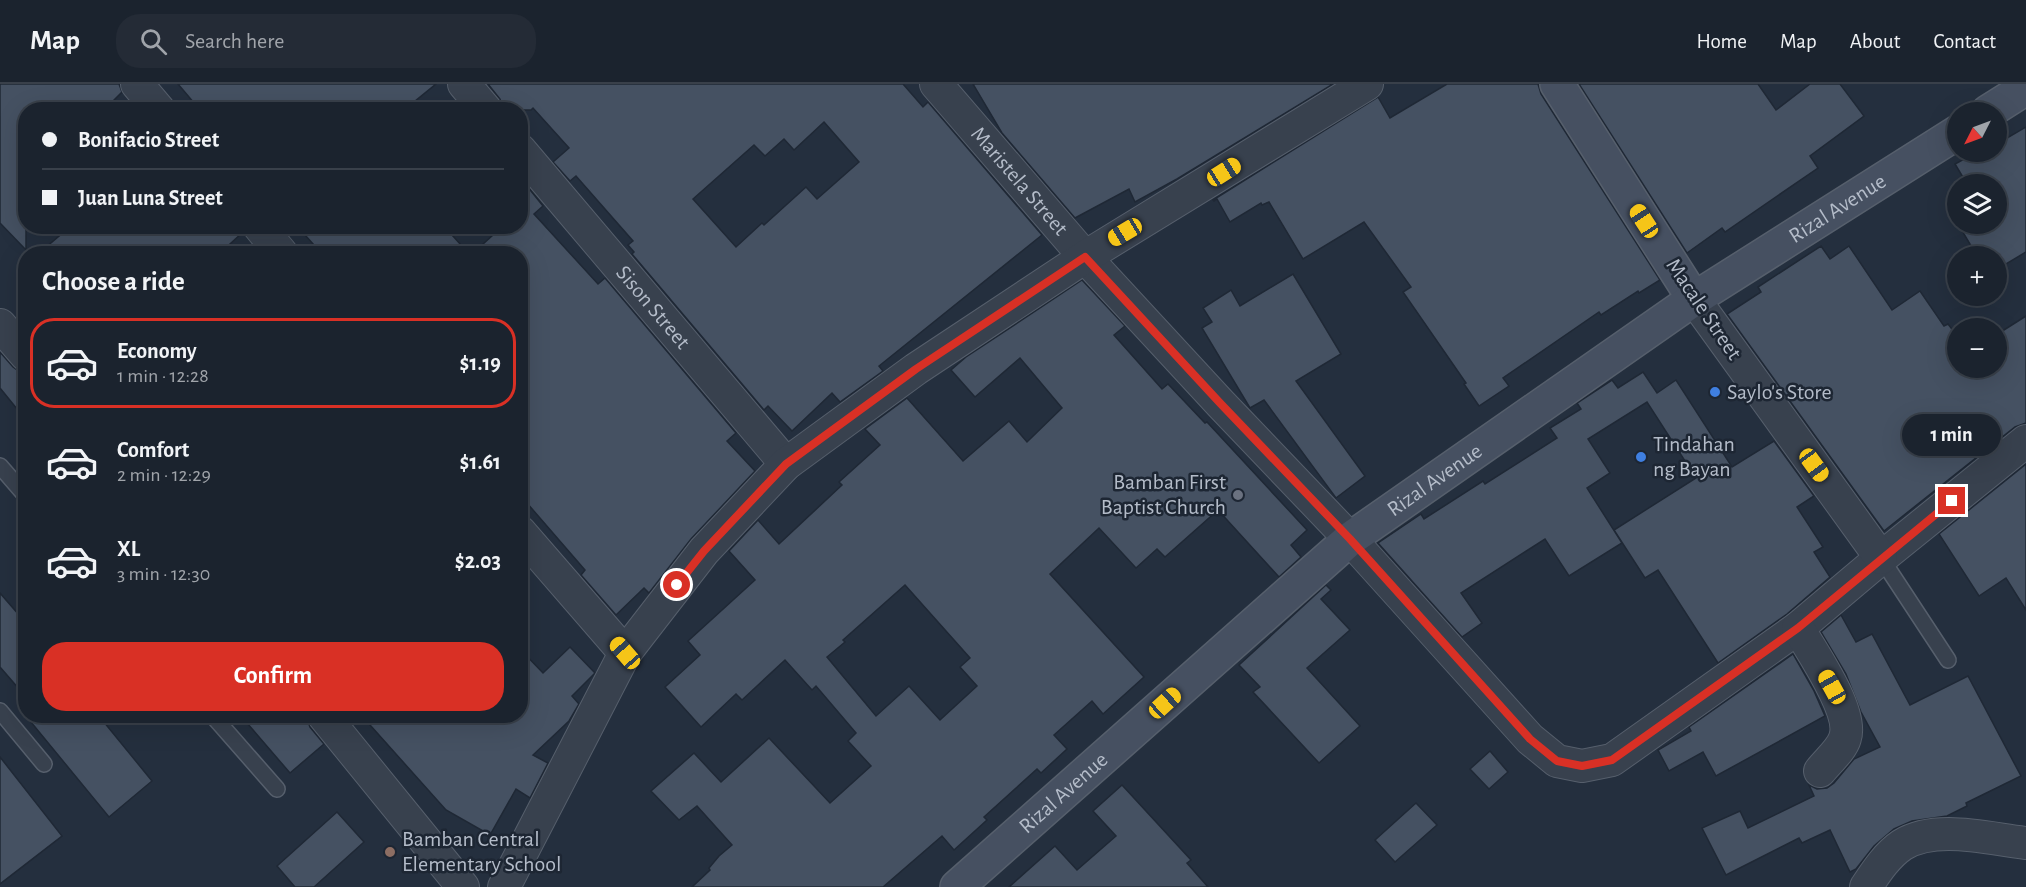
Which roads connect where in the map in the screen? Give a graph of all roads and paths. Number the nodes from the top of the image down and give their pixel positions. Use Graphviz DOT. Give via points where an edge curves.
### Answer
graph roads {
  1 [pos="137,84"];
  2 [pos="464,84"];
  3 [pos="936,84"];
  4 [pos="1367,84"];
  5 [pos="1557,84"];
  6 [pos="2026,88"];
  7 [pos="152,102"];
  8 [pos="479,102"];
  9 [pos="2004,102"];
  10 [pos="1947,139"];
  11 [pos="528,159"];
  12 [pos="266,234"];
  13 [pos="275,246"];
  14 [pos="1085,257"];
  15 [pos="1694,299"];
  16 [pos="0,325"];
  17 [pos="18,346"];
  18 [pos="2026,441"];
  19 [pos="786,464"];
  20 [pos="0,466"];
  21 [pos="18,487"];
  22 [pos="1350,539"];
  23 [pos="528,541"];
  24 [pos="1881,558"];
  25 [pos="1798,628"];
  26 [pos="625,653"];
  27 [pos="1948,660"];
  28 [pos="0,711"];
  29 [pos="219,723"];
  30 [pos="330,723"];
  31 [pos="44,765"];
  32 [pos="1820,771"];
  33 [pos="277,789"];
  34 [pos="2026,843"];
  35 [pos="464,887"];
  36 [pos="504,887"];
  37 [pos="957,887"];
  38 [pos="1866,887"];
  1 -- 7 [label="street"];
  2 -- 8 [label="street"];
  3 -- 14 [label="street, Maristela Street"];
  4 -- 14 [label="street"];
  5 -- 15 [label="street, Macale Street"];
  6 -- 9 [label="street"];
  10 -- 15 [label="street, Rizal Avenue"];
  11 -- 19 [label="street, Sison Street"];
  12 -- 13 [label="street"];
  14 -- 19 [label="street" via="916,369"];
  14 -- 22 [label="street, Maristela Street"];
  15 -- 22 [label="street, Rizal Avenue"];
  15 -- 24 [label="street, Macale Street"];
  16 -- 17 [label="street"];
  18 -- 24 [label="street, Maristela Street"];
  19 -- 26 [label="street" via="704,551"];
  20 -- 21 [label="lane"];
  22 -- 25 [label="street, Maristela Street" via="1530,739 1557,761 1582,766 1612,760"];
  22 -- 37 [label="street, Rizal Avenue"];
  23 -- 26 [label="street"];
  24 -- 25 [label="street, Maristela Street"];
  24 -- 27 [label="lane"];
  25 -- 32 [label="street" via="1843,707 1847,729 1845,740"];
  26 -- 36 [label="street"];
  28 -- 31 [label="lane"];
  29 -- 33 [label="lane"];
  30 -- 35 [label="street"];
  34 -- 38 [label="street" via="1951,834 1923,836 1901,845"];
}
